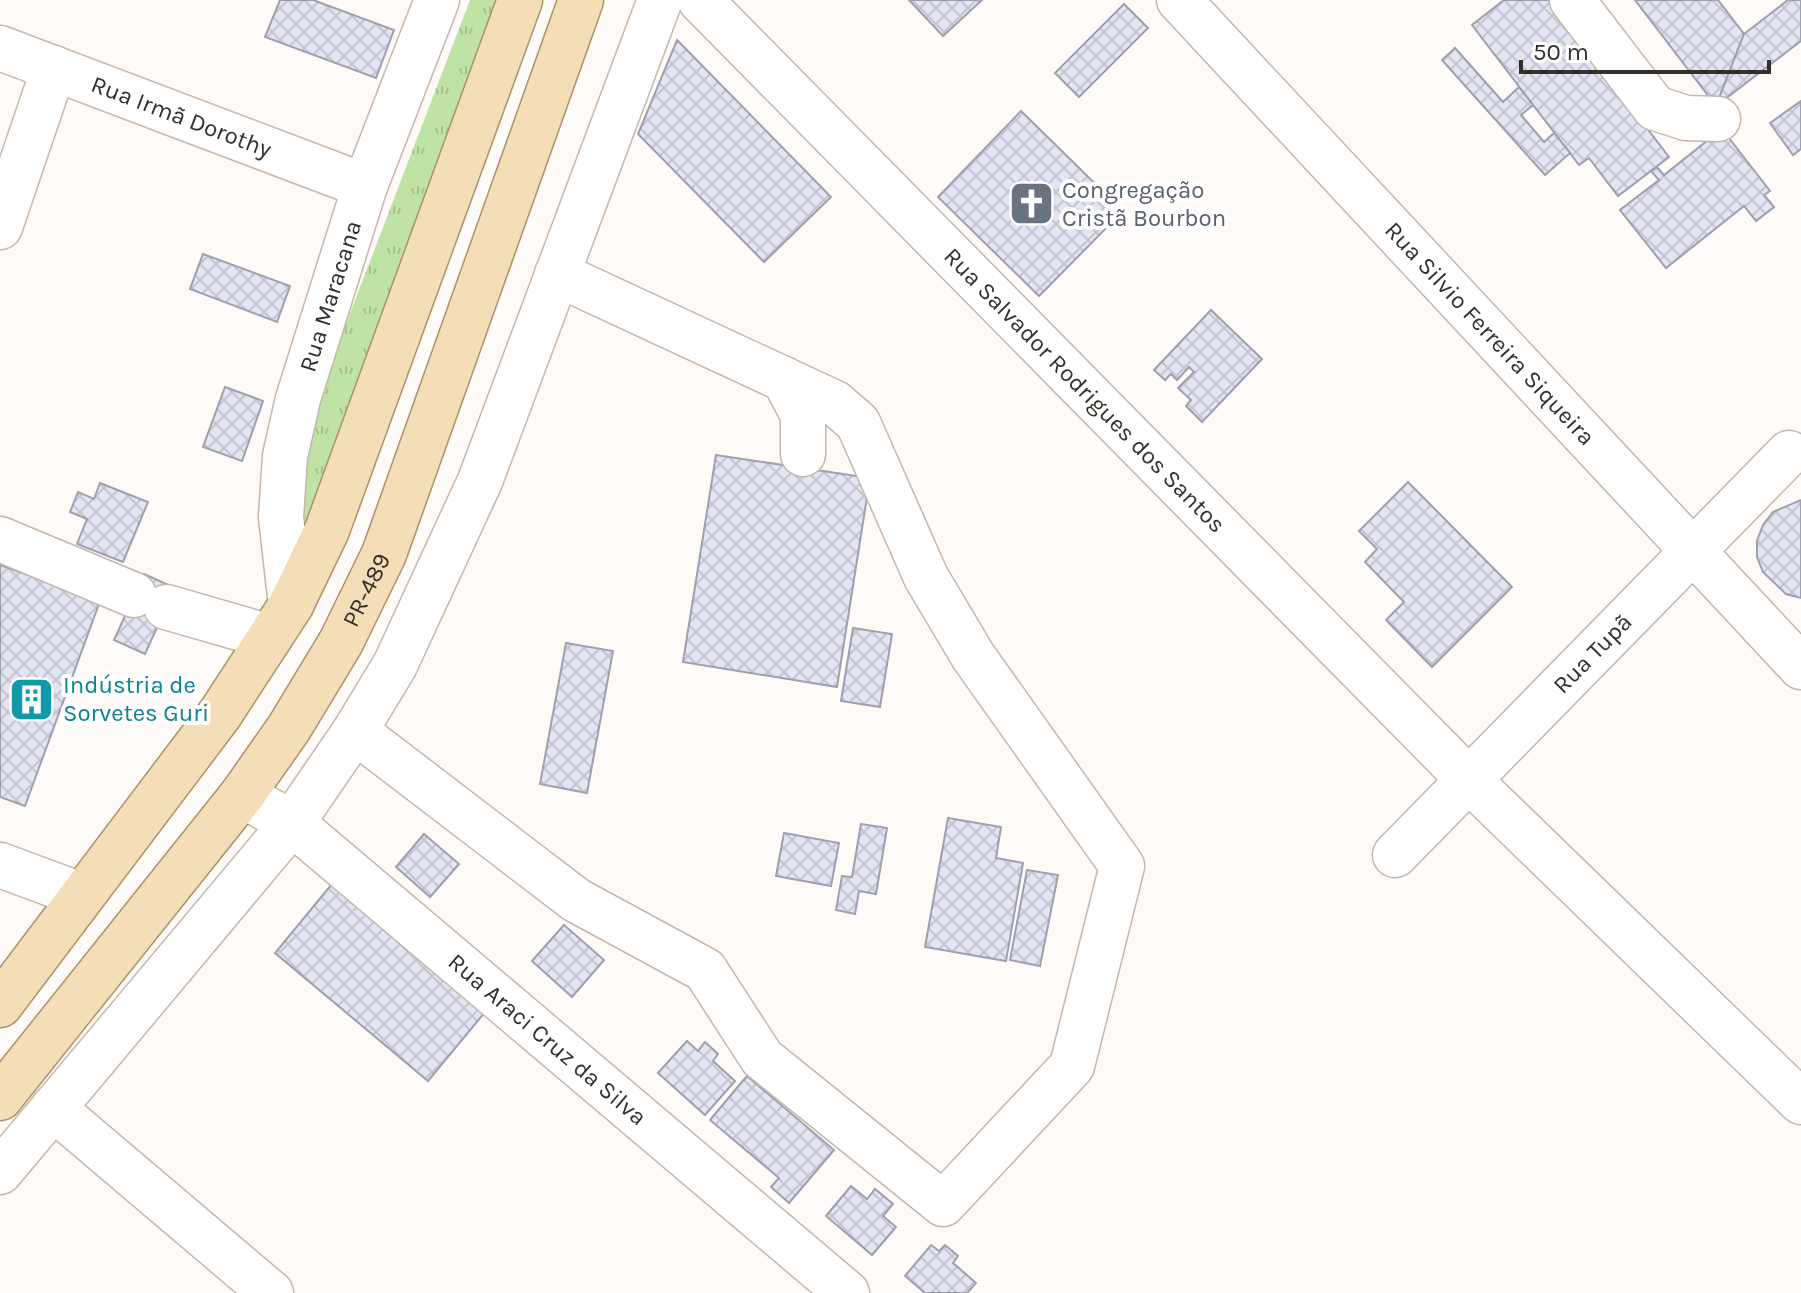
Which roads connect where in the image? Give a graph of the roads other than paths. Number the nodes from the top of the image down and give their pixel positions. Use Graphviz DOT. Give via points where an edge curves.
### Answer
graph roads {
  1 [pos="437,0"];
  2 [pos="520,0"];
  3 [pos="581,0"];
  4 [pos="660,0"];
  5 [pos="700,0"];
  6 [pos="1179,0"];
  7 [pos="1572,0"];
  8 [pos="0,48"];
  9 [pos="54,68"];
  10 [pos="1718,119"];
  11 [pos="365,186"];
  12 [pos="0,227"];
  13 [pos="557,274"];
  14 [pos="784,379"];
  15 [pos="1789,453"];
  16 [pos="803,454"];
  17 [pos="0,539"];
  18 [pos="1693,551"];
  19 [pos="280,621"];
  20 [pos="1801,667"];
  21 [pos="220,714"];
  22 [pos="355,731"];
  23 [pos="1469,780"];
  24 [pos="242,795"];
  25 [pos="292,823"];
  26 [pos="1395,855"];
  27 [pos="0,865"];
  28 [pos="81,895"];
  29 [pos="0,1005"];
  30 [pos="0,1098"];
  31 [pos="1801,1102"];
  32 [pos="53,1108"];
  33 [pos="0,1172"];
  34 [pos="271,1293"];
  35 [pos="847,1293"];
  1 -- 11 [label="street, Rua Maracana"];
  2 -- 19 [label="main road" via="327,530"];
  3 -- 24 [label="main road, PR-489 / PR-489" via="384,554 341,642"];
  4 -- 13 [label="street"];
  5 -- 23 [label="street, Rua Salvador Rodrigues dos Santos"];
  6 -- 18 [label="street, Rua Silvio Ferreira Siqueira"];
  7 -- 10 [label="street" via="1655,108 1686,118"];
  8 -- 9 [label="street, Rua Irmã Dorothy"];
  9 -- 11 [label="street, Rua Irmã Dorothy"];
  9 -- 12 [label="street"];
  11 -- 19 [label="street, Rua Maracana" via="285,456"];
  13 -- 14 [label="street"];
  13 -- 22 [label="street" via="437,581"];
  14 -- 16 [label="street" via="803,415"];
  14 -- 22 [label="street" via="835,403 858,423 926,577 973,656 1122,866 1072,1066 943,1204 762,1058 705,970 576,900"];
  15 -- 18 [label="street, Rua Tupã"];
  17 -- 19 [label="street" via="150,601"];
  18 -- 20 [label="street, Rua Silvio Ferreira Siqueira"];
  18 -- 23 [label="street, Rua Tupã"];
  19 -- 21 [label="main road"];
  21 -- 24 [label="main road" via="219,742"];
  21 -- 28 [label="main road"];
  22 -- 25 [label="street"];
  23 -- 26 [label="street, Rua Tupã"];
  23 -- 31 [label="street, Rua Salvador Rodrigues dos Santos"];
  24 -- 25 [label="street, Rua Araci Cruz da Silva"];
  24 -- 30 [label="main road, PR-489 / PR-489"];
  25 -- 32 [label="street"];
  25 -- 35 [label="street, Rua Araci Cruz da Silva"];
  27 -- 28 [label="street"];
  28 -- 29 [label="main road"];
  32 -- 33 [label="street"];
  32 -- 34 [label="street"];
}
